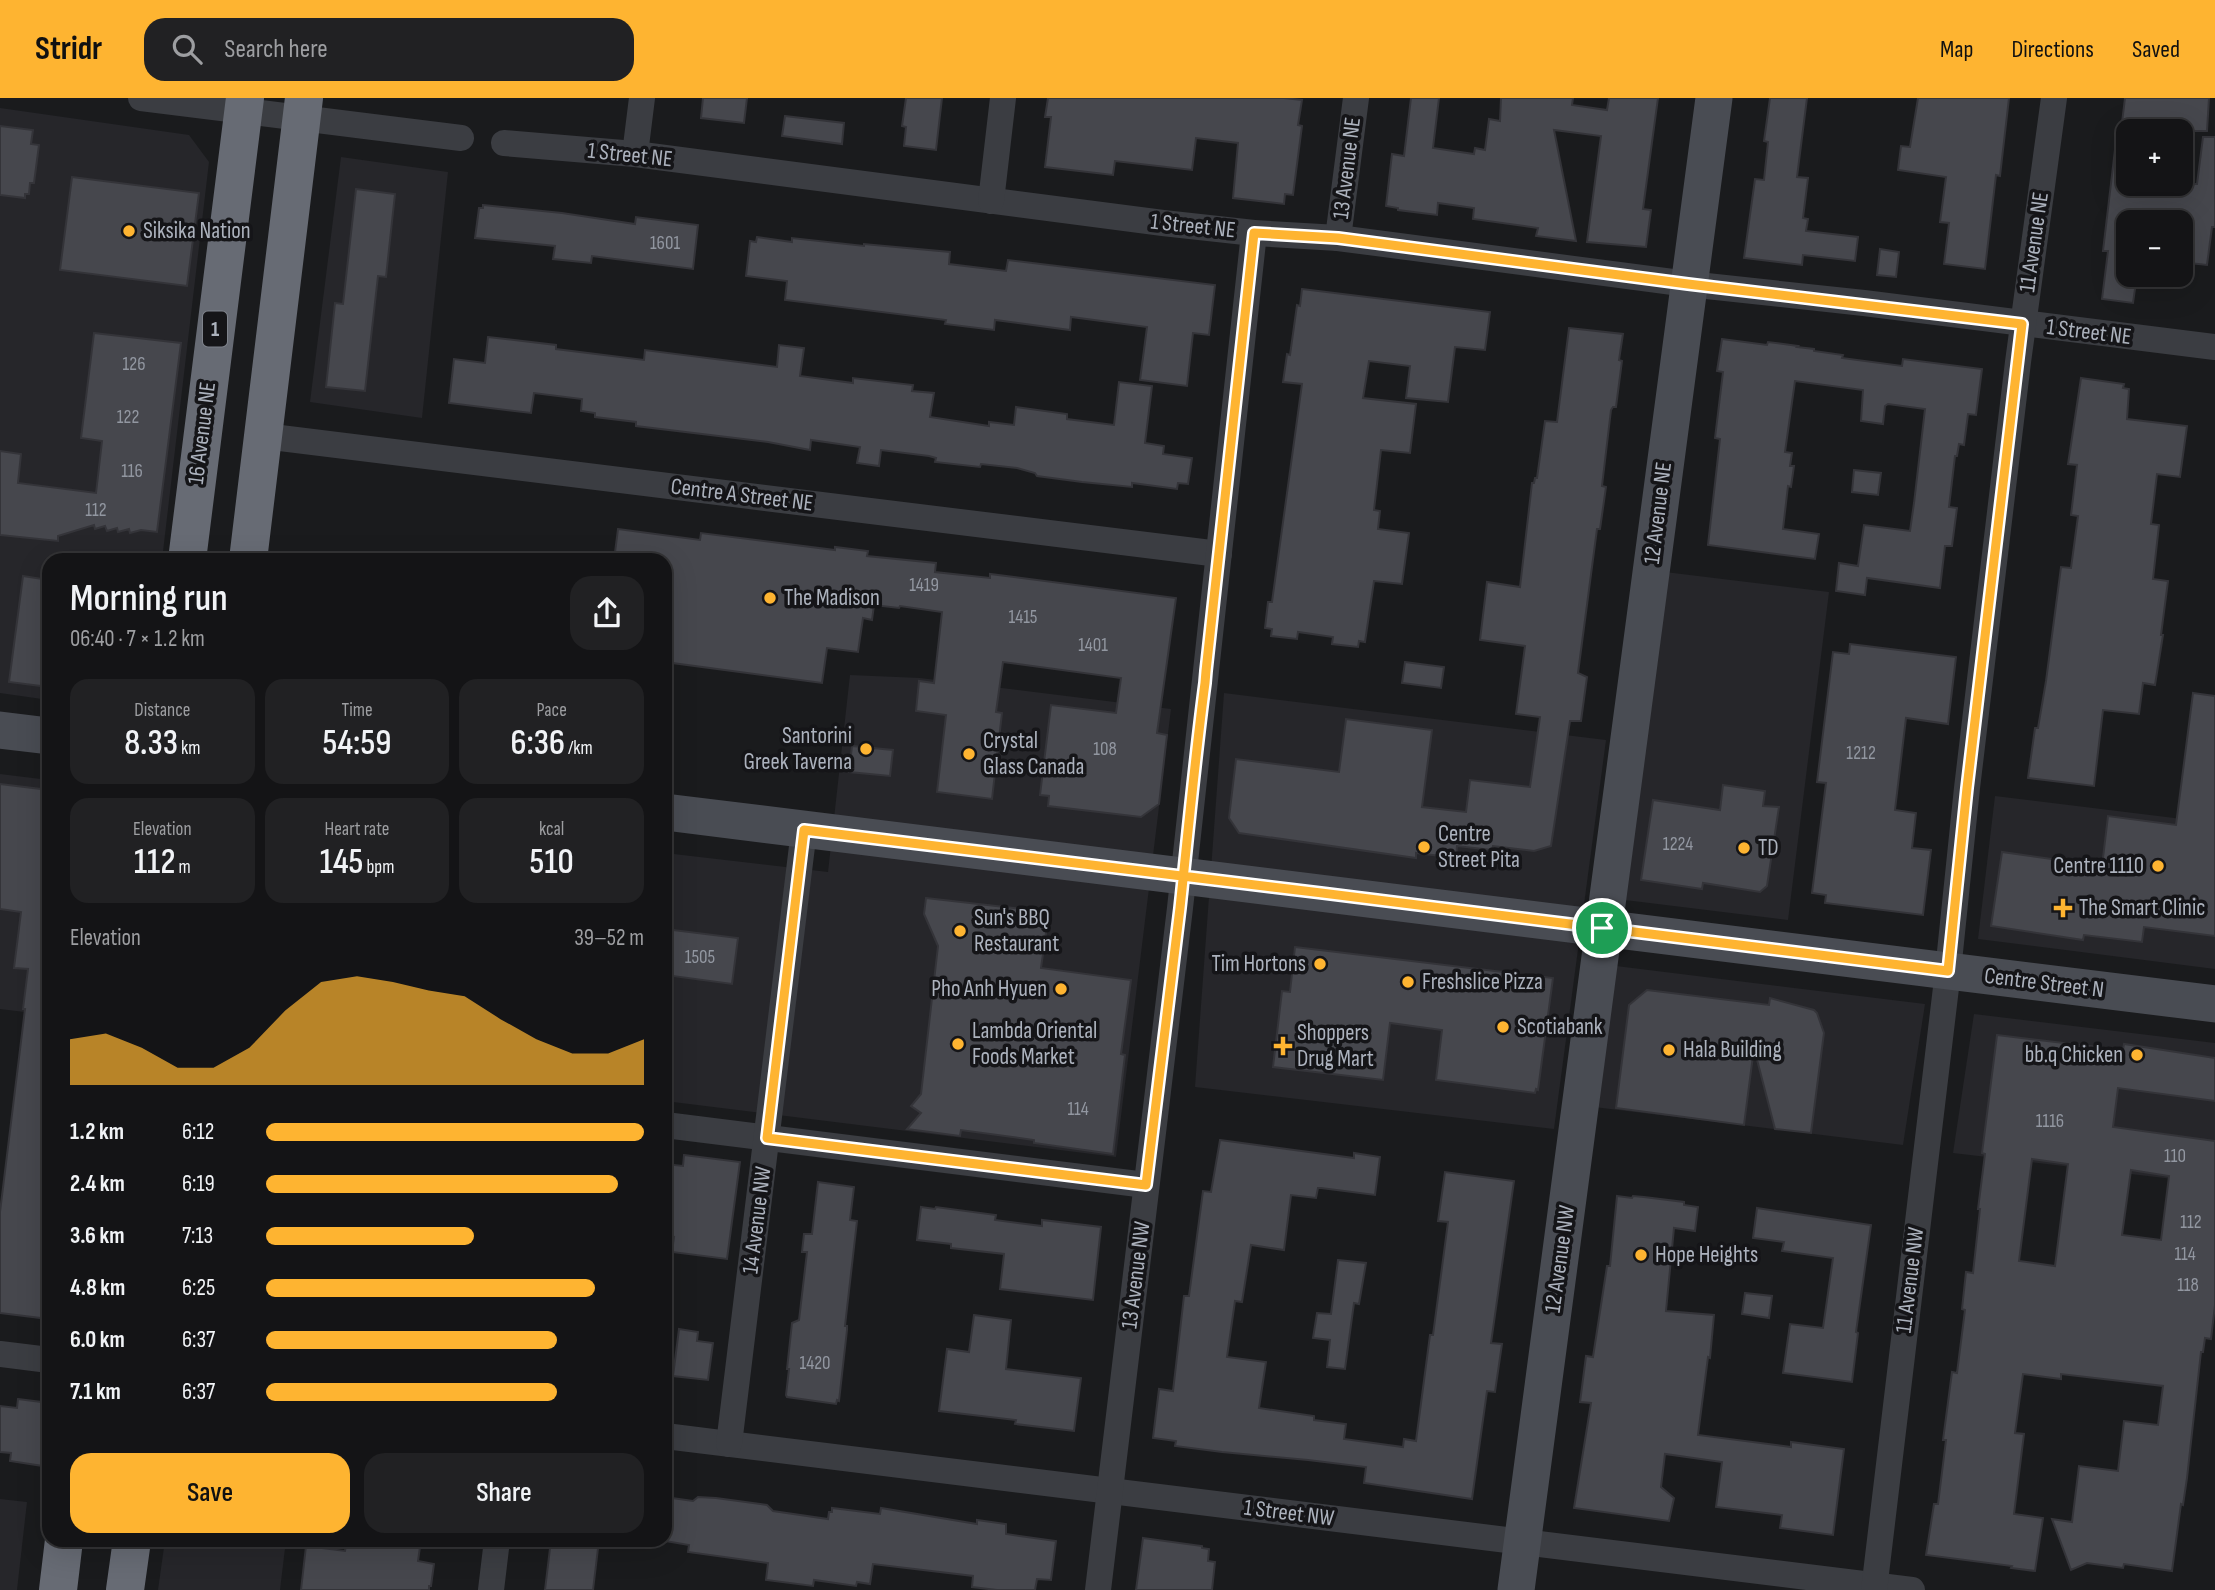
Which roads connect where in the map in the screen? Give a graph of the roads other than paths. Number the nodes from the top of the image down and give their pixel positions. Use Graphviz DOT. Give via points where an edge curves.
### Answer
graph roads {
  1 [pos="141,98"];
  2 [pos="642,98"];
  3 [pos="1003,98"];
  4 [pos="1356,98"];
  5 [pos="1714,98"];
  6 [pos="2054,98"];
  7 [pos="244,105"];
  8 [pos="303,108"];
  9 [pos="461,138"];
  10 [pos="504,143"];
  11 [pos="635,154"];
  12 [pos="991,201"];
  13 [pos="1254,233"];
  14 [pos="1338,238"];
  15 [pos="1688,284"];
  16 [pos="2022,324"];
  17 [pos="2215,347"];
  18 [pos="264,436"];
  19 [pos="188,553"];
  20 [pos="249,553"];
  21 [pos="1219,554"];
  22 [pos="0,730"];
  23 [pos="42,735"];
  24 [pos="672,813"];
  25 [pos="804,830"];
  26 [pos="1183,876"];
  27 [pos="1602,928"];
  28 [pos="1948,971"];
  29 [pos="2215,1004"];
  30 [pos="672,1126"];
  31 [pos="767,1138"];
  32 [pos="1146,1185"];
  33 [pos="0,1354"];
  34 [pos="42,1359"];
  35 [pos="672,1437"];
  36 [pos="729,1444"];
  37 [pos="1110,1491"];
  38 [pos="1523,1542"];
  39 [pos="63,1547"];
  40 [pos="131,1547"];
  41 [pos="496,1547"];
  42 [pos="1874,1588"];
  43 [pos="58,1590"];
  44 [pos="125,1590"];
  45 [pos="491,1590"];
  46 [pos="1098,1590"];
  47 [pos="1516,1590"];
  48 [pos="1912,1590"];
  1 -- 7 [label="street"];
  2 -- 11 [label="street"];
  3 -- 12 [label="street"];
  4 -- 14 [label="street, 13 Avenue NE"];
  5 -- 15 [label="main road, 12 Avenue NE"];
  6 -- 16 [label="street, 11 Avenue NE"];
  7 -- 8 [label="street"];
  7 -- 19 [label="highway, 16 Avenue NE / 1"];
  8 -- 9 [label="street"];
  8 -- 18 [label="highway"];
  10 -- 11 [label="street, 1 Street NE"];
  11 -- 12 [label="street, 1 Street NE"];
  12 -- 13 [label="street, 1 Street NE"];
  13 -- 14 [label="street, 1 Street NE"];
  13 -- 21 [label="street"];
  14 -- 15 [label="street, 1 Street NE"];
  15 -- 16 [label="street, 1 Street NE"];
  15 -- 27 [label="main road, 12 Avenue NE"];
  16 -- 17 [label="street, 1 Street NE"];
  16 -- 28 [label="street, 11 Avenue NE"];
  18 -- 20 [label="highway"];
  18 -- 21 [label="street, Centre A Street NE"];
  21 -- 26 [label="street"];
  22 -- 23 [label="main road"];
  24 -- 25 [label="main road, Centre Street N"];
  25 -- 26 [label="main road, Centre Street N"];
  25 -- 31 [label="street, 14 Avenue NW"];
  26 -- 27 [label="main road, Centre Street N"];
  26 -- 32 [label="street, 13 Avenue NW"];
  27 -- 28 [label="main road, Centre Street N"];
  27 -- 38 [label="main road, 12 Avenue NW"];
  28 -- 29 [label="main road, Centre Street N"];
  28 -- 42 [label="street, 11 Avenue NW"];
  30 -- 31 [label="street"];
  31 -- 32 [label="street"];
  31 -- 36 [label="street, 14 Avenue NW"];
  32 -- 37 [label="street, 13 Avenue NW"];
  33 -- 34 [label="street"];
  35 -- 36 [label="street, 1 Street NW"];
  36 -- 37 [label="street, 1 Street NW"];
  37 -- 38 [label="street, 1 Street NW"];
  37 -- 46 [label="street, 13 Avenue NW"];
  38 -- 42 [label="street, 1 Street NW"];
  38 -- 47 [label="main road, 12 Avenue NW"];
  39 -- 43 [label="highway"];
  40 -- 44 [label="highway"];
  41 -- 45 [label="street"];
  42 -- 48 [label="street, 1 Street NW"];
}
